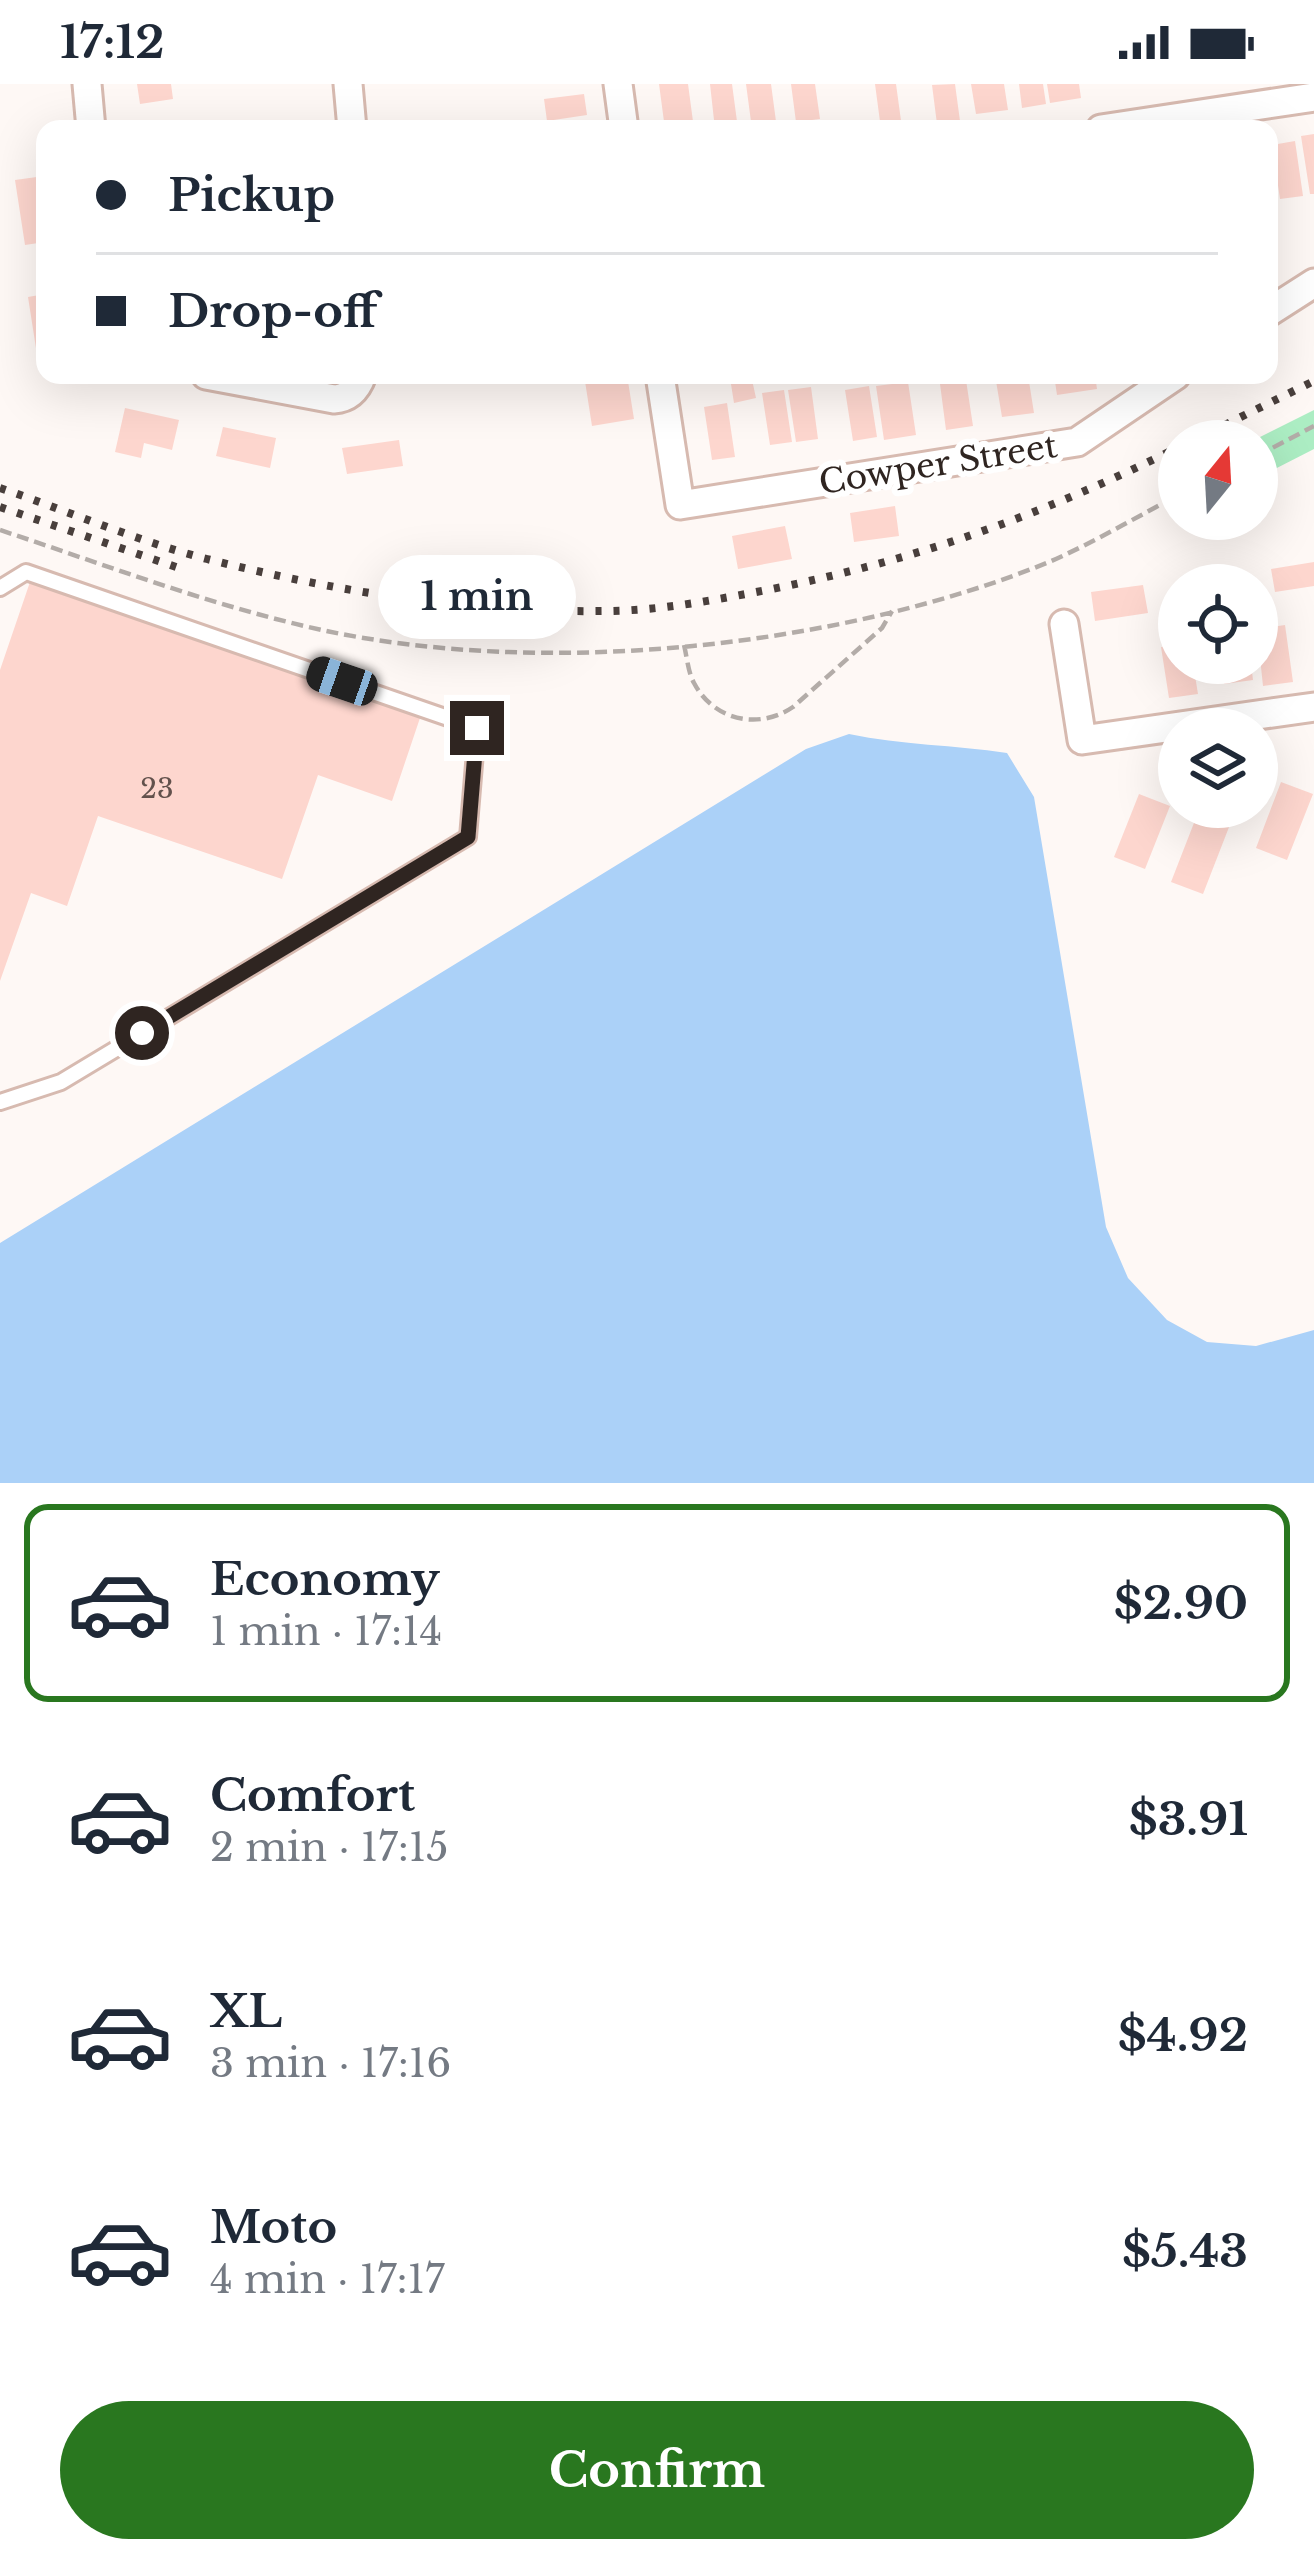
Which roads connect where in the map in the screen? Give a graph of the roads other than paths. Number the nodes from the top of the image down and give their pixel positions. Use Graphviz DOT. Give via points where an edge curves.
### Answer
graph roads {
  1 [pos="87,84"];
  2 [pos="348,84"];
  3 [pos="618,84"];
  4 [pos="1314,97"];
  5 [pos="90,120"];
  6 [pos="351,120"];
  7 [pos="623,120"];
  8 [pos="1161,120"];
  9 [pos="1314,283"];
  10 [pos="1278,306"];
  11 [pos="254,384"];
  12 [pos="357,384"];
  13 [pos="661,384"];
  14 [pos="1163,384"];
  15 [pos="0,588"];
  16 [pos="1064,624"];
  17 [pos="1314,707"];
  18 [pos="0,1102"];
  1 -- 5 [label="street"];
  2 -- 6 [label="street"];
  3 -- 7 [label="street"];
  4 -- 8 [label="street"];
  9 -- 10 [label="street"];
  11 -- 12 [label="street" via="334,399"];
  13 -- 14 [label="street, Cowper Street" via="680,506 1077,442"];
  15 -- 18 [label="lane" via="26,572 477,728 468,837 61,1082"];
  16 -- 17 [label="street" via="1082,740"];
}
